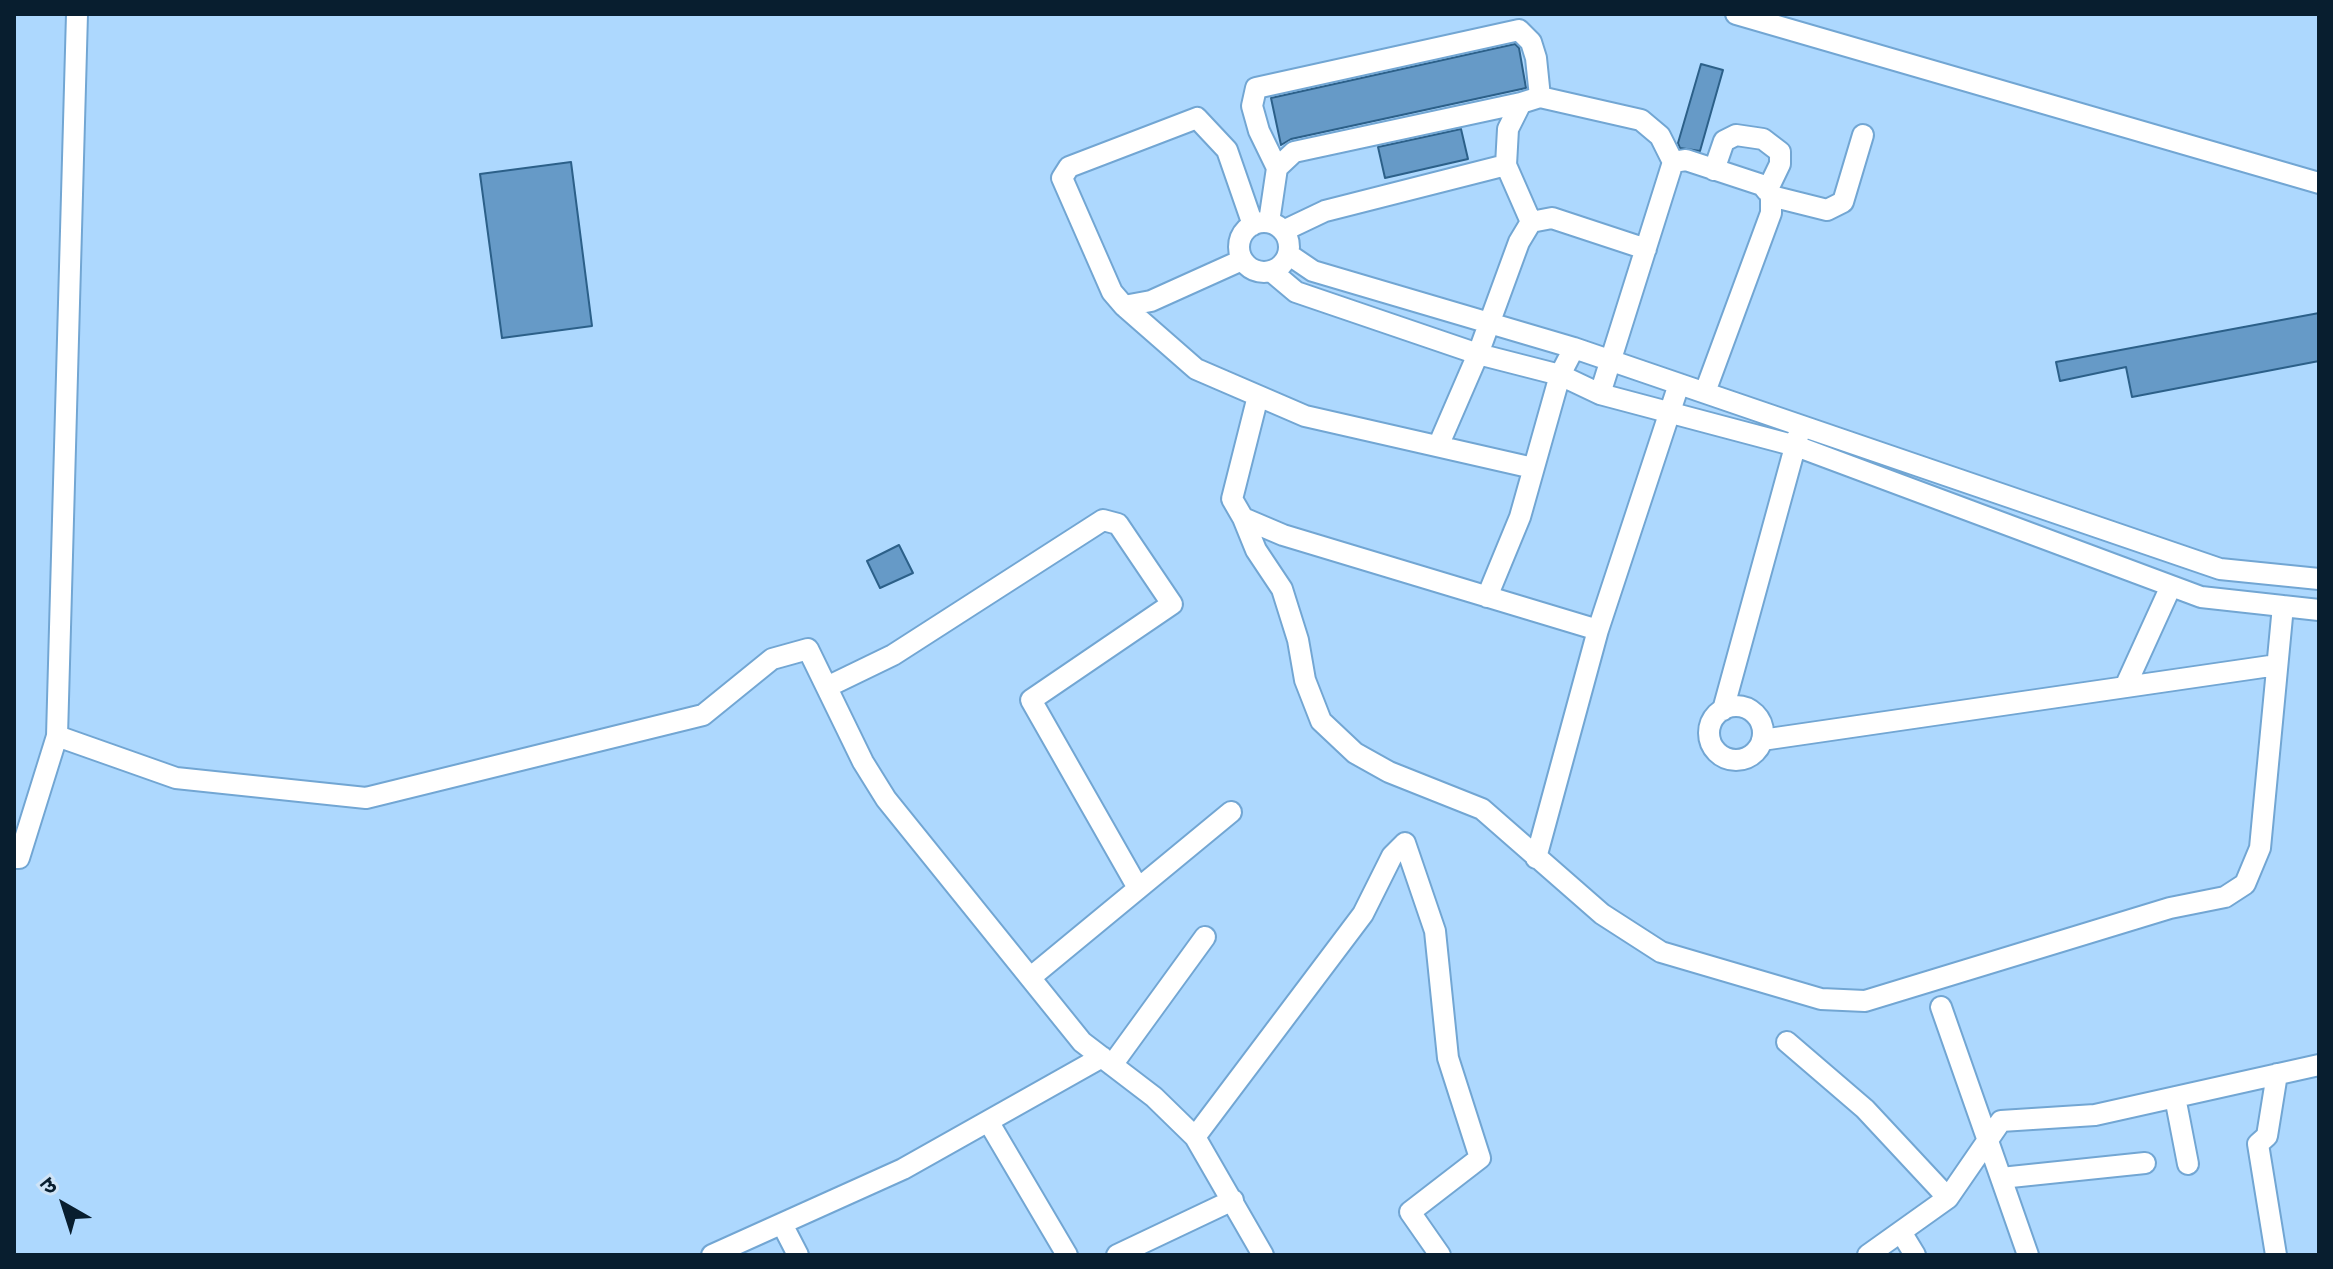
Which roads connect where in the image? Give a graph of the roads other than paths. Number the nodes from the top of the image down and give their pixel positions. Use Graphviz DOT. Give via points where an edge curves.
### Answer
graph roads {
  1 [pos="77,14"];
  2 [pos="1736,14"];
  3 [pos="1530,100"];
  4 [pos="1863,135"];
  5 [pos="1673,162"];
  6 [pos="1506,165"];
  7 [pos="1277,168"];
  8 [pos="1714,170"];
  9 [pos="2319,183"];
  10 [pos="1769,194"];
  11 [pos="1531,222"];
  12 [pos="1269,226"];
  13 [pos="1646,249"];
  14 [pos="1288,254"];
  15 [pos="1242,260"];
  16 [pos="1271,271"];
  17 [pos="1124,306"];
  18 [pos="1490,323"];
  19 [pos="1574,348"];
  20 [pos="1478,354"];
  21 [pos="1612,362"];
  22 [pos="1560,375"];
  23 [pos="1679,384"];
  24 [pos="1705,392"];
  25 [pos="1600,394"];
  26 [pos="1258,396"];
  27 [pos="1672,413"];
  28 [pos="1800,423"];
  29 [pos="1845,439"];
  30 [pos="1439,444"];
  31 [pos="1796,446"];
  32 [pos="1893,456"];
  33 [pos="1836,461"];
  34 [pos="1533,468"];
  35 [pos="1883,479"];
  36 [pos="1243,518"];
  37 [pos="2254,573"];
  38 [pos="2319,579"];
  39 [pos="2171,586"];
  40 [pos="1487,597"];
  41 [pos="2250,602"];
  42 [pos="2283,606"];
  43 [pos="2319,610"];
  44 [pos="1598,630"];
  45 [pos="2277,665"];
  46 [pos="829,686"];
  47 [pos="2125,687"];
  48 [pos="1723,710"];
  49 [pos="57,736"];
  50 [pos="1762,740"];
  51 [pos="1231,812"];
  52 [pos="14,858"];
  53 [pos="1536,858"];
  54 [pos="1138,888"];
  55 [pos="1205,937"];
  56 [pos="1031,977"];
  57 [pos="1941,1007"];
  58 [pos="1787,1042"];
  59 [pos="1107,1061"];
  60 [pos="2319,1065"];
  61 [pos="2277,1074"];
  62 [pos="2175,1097"];
  63 [pos="988,1121"];
  64 [pos="1195,1137"];
  65 [pos="1987,1141"];
  66 [pos="2145,1163"];
  67 [pos="2188,1164"];
  68 [pos="2001,1178"];
  69 [pos="1948,1198"];
  70 [pos="1233,1200"];
  71 [pos="782,1224"];
  72 [pos="1901,1232"];
  73 [pos="712,1255"];
  74 [pos="798,1255"];
  75 [pos="1067,1255"];
  76 [pos="1117,1255"];
  77 [pos="1263,1255"];
  78 [pos="1440,1255"];
  79 [pos="1868,1255"];
  80 [pos="1915,1255"];
  81 [pos="2028,1255"];
  82 [pos="2276,1255"];
  1 -- 49 [label="street"];
  2 -- 9 [label="street"];
  3 -- 5 [label="street" via="1641,120 1660,136"];
  3 -- 6 [label="street" via="1508,129"];
  3 -- 7 [label="street" via="1294,152"];
  3 -- 7 [label="street" via="1536,58 1531,42 1519,30 1256,88 1252,106"];
  4 -- 10 [label="street" via="1843,202 1827,210"];
  5 -- 8 [label="street" via="1686,160"];
  5 -- 13 [label="street"];
  6 -- 11 [label="street"];
  6 -- 12 [label="street"];
  7 -- 12 [label="street"];
  8 -- 10 [label="street" via="1762,185"];
  8 -- 10 [label="street" via="1724,141 1736,135 1763,139 1780,152"];
  10 -- 24 [label="street" via="1771,213"];
  11 -- 13 [label="street" via="1552,218"];
  11 -- 18 [label="street"];
  12 -- 14 [label="street"];
  12 -- 15 [label="street" via="1239,244"];
  12 -- 17 [label="street" via="1227,150 1197,118 1069,167 1062,178 1112,292"];
  13 -- 21 [label="street"];
  14 -- 16 [label="street"];
  14 -- 18 [label="street" via="1313,271"];
  15 -- 16 [label="street" via="1255,271"];
  15 -- 17 [label="street" via="1151,301"];
  16 -- 20 [label="street" via="1296,292"];
  17 -- 26 [label="street" via="1196,369"];
  18 -- 19 [label="street"];
  18 -- 20 [label="street"];
  19 -- 21 [label="street"];
  19 -- 22 [label="street"];
  20 -- 22 [label="street"];
  20 -- 30 [label="street"];
  21 -- 23 [label="street"];
  21 -- 25 [label="street"];
  22 -- 25 [label="street"];
  22 -- 34 [label="street"];
  23 -- 24 [label="street"];
  23 -- 27 [label="street"];
  24 -- 28 [label="street"];
  25 -- 27 [label="street"];
  26 -- 30 [label="street" via="1305,416"];
  26 -- 36 [label="street" via="1232,499"];
  27 -- 31 [label="street"];
  27 -- 44 [label="street"];
  28 -- 29 [label="street"];
  28 -- 31 [label="street"];
  29 -- 32 [label="street"];
  29 -- 33 [label="street"];
  30 -- 34 [label="street"];
  31 -- 33 [label="street"];
  31 -- 48 [label="street"];
  32 -- 35 [label="street"];
  32 -- 37 [label="street" via="2220,569"];
  33 -- 35 [label="street"];
  34 -- 40 [label="street" via="1520,517"];
  35 -- 39 [label="street"];
  36 -- 40 [label="street"];
  36 -- 53 [label="street" via="1256,550 1282,589 1321,721 1366,759 1482,809"];
  37 -- 38 [label="street"];
  37 -- 41 [label="street"];
  39 -- 41 [label="street" via="2201,597"];
  39 -- 47 [label="street"];
  40 -- 44 [label="street"];
  41 -- 42 [label="street"];
  42 -- 43 [label="street"];
  42 -- 45 [label="street"];
  44 -- 53 [label="street"];
  45 -- 47 [label="street"];
  45 -- 53 [label="street" via="2260,848 2245,884 2225,897 2170,908 1865,1001 1821,999 1661,952 1602,914"];
  46 -- 49 [label="street" via="808,649 793,651 772,659 703,715 366,798 176,778"];
  46 -- 54 [label="street" via="893,655 1103,520 1118,524 1172,604 1031,700"];
  46 -- 56 [label="street" via="886,799"];
  47 -- 50 [label="street"];
  48 -- 50 [label="street" via="1740,706 1756,715"];
  48 -- 50 [label="street" via="1709,732 1720,754 1744,758"];
  49 -- 52 [label="street" via="19,858"];
  51 -- 54 [label="street"];
  54 -- 56 [label="street"];
  55 -- 59 [label="street"];
  56 -- 59 [label="street" via="1082,1042"];
  57 -- 65 [label="street"];
  58 -- 69 [label="street" via="1865,1109"];
  59 -- 63 [label="street"];
  59 -- 64 [label="street"];
  60 -- 61 [label="street"];
  61 -- 62 [label="street"];
  61 -- 82 [label="street" via="2267,1136 2258,1144"];
  62 -- 65 [label="street" via="2095,1115 2001,1121"];
  62 -- 67 [label="street"];
  63 -- 71 [label="street" via="903,1169"];
  63 -- 75 [label="street"];
  64 -- 70 [label="street"];
  64 -- 78 [label="street" via="1363,914 1392,856 1405,843 1435,931 1448,1058 1480,1158 1410,1212"];
  65 -- 68 [label="street"];
  65 -- 69 [label="street"];
  66 -- 68 [label="street"];
  68 -- 81 [label="street"];
  69 -- 72 [label="street"];
  70 -- 76 [label="street"];
  70 -- 77 [label="street"];
  71 -- 73 [label="street"];
  71 -- 74 [label="street"];
  72 -- 79 [label="street"];
  72 -- 80 [label="street"];
}
